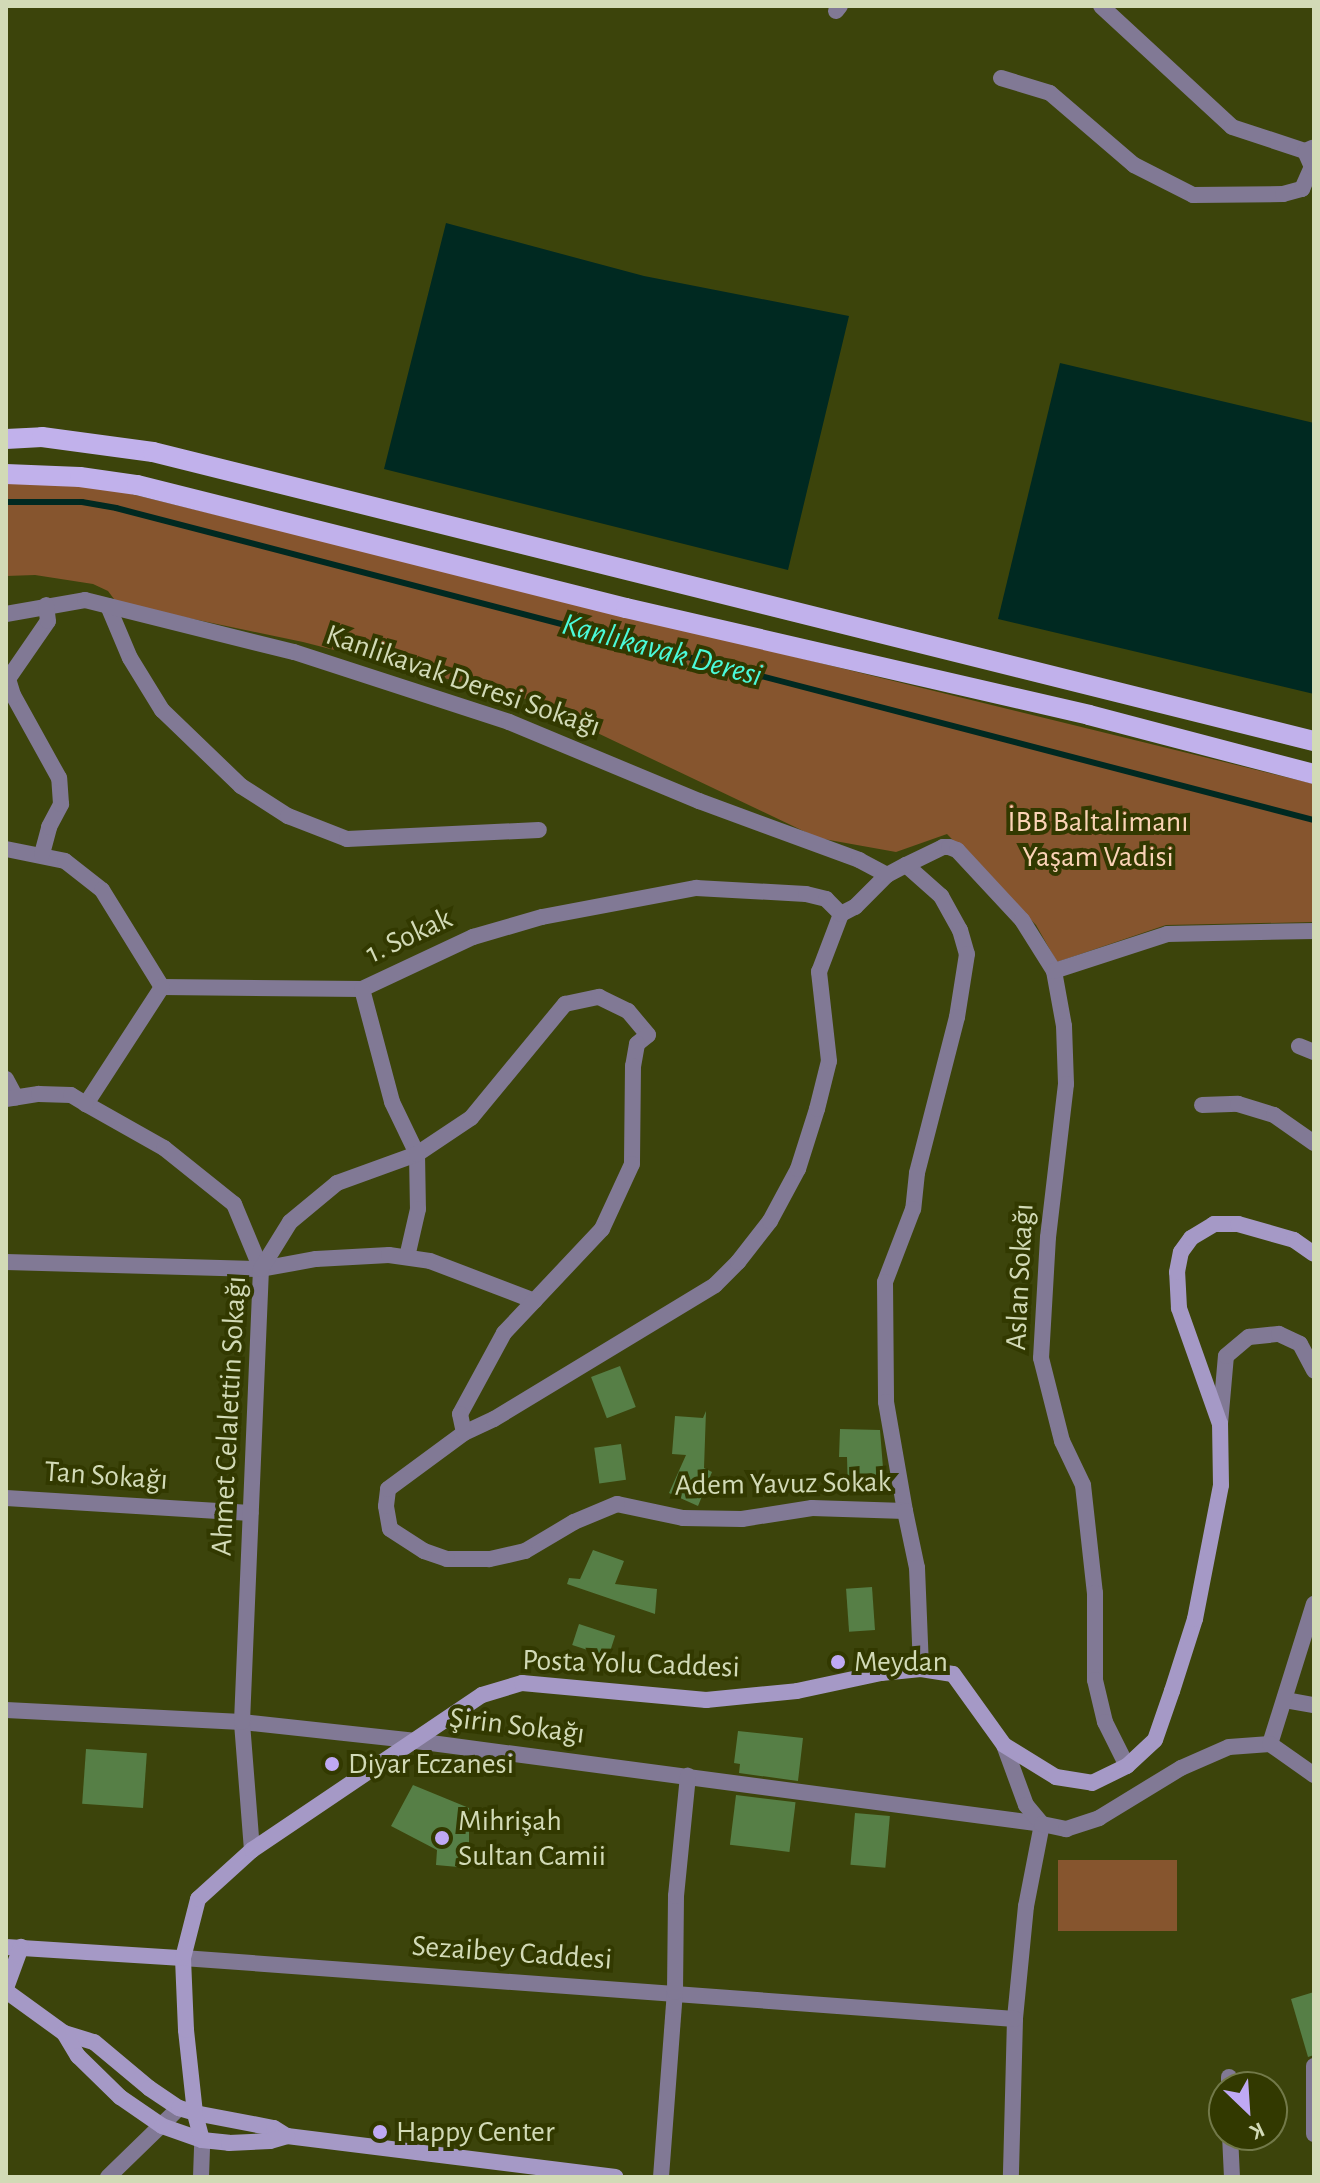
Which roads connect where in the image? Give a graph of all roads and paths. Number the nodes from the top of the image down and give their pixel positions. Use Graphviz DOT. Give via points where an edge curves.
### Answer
graph roads {
  1 [pos="1101,6"];
  2 [pos="1001,78"];
  3 [pos="1310,149"];
  4 [pos="6,439"];
  5 [pos="6,474"];
  6 [pos="46,605"];
  7 [pos="108,606"];
  8 [pos="6,614"];
  9 [pos="1314,741"];
  10 [pos="1314,774"];
  11 [pos="539,830"];
  12 [pos="6,849"];
  13 [pos="42,854"];
  14 [pos="906,865"];
  15 [pos="887,875"];
  16 [pos="841,914"];
  17 [pos="1314,931"];
  18 [pos="1054,971"];
  19 [pos="162,987"];
  20 [pos="362,989"];
  21 [pos="6,1079"];
  22 [pos="11,1098"];
  23 [pos="86,1104"];
  24 [pos="1202,1105"];
  25 [pos="1314,1143"];
  26 [pos="417,1154"];
  27 [pos="1314,1254"];
  28 [pos="407,1257"];
  29 [pos="6,1262"];
  30 [pos="261,1269"];
  31 [pos="535,1301"];
  32 [pos="1314,1370"];
  33 [pos="1220,1424"];
  34 [pos="464,1433"];
  35 [pos="6,1498"];
  36 [pos="905,1511"];
  37 [pos="251,1513"];
  38 [pos="1314,1604"];
  39 [pos="1308,1651"];
  40 [pos="921,1669"];
  41 [pos="1285,1700"];
  42 [pos="1314,1705"];
  43 [pos="6,1710"];
  44 [pos="242,1722"];
  45 [pos="416,1741"];
  46 [pos="1270,1744"];
  47 [pos="1004,1745"];
  48 [pos="1127,1766"];
  49 [pos="1314,1775"];
  50 [pos="688,1776"];
  51 [pos="1042,1824"];
  52 [pos="252,1850"];
  53 [pos="13,1947"];
  54 [pos="183,1958"];
  55 [pos="6,1990"];
  56 [pos="675,1992"];
  57 [pos="1015,2019"];
  58 [pos="64,2033"];
  59 [pos="1314,2066"];
  60 [pos="187,2110"];
  61 [pos="162,2126"];
  62 [pos="1314,2134"];
  63 [pos="287,2136"];
  64 [pos="202,2140"];
  65 [pos="1231,2151"];
  66 [pos="108,2177"];
  67 [pos="201,2177"];
  68 [pos="615,2177"];
  69 [pos="661,2177"];
  70 [pos="1011,2177"];
  71 [pos="1232,2177"];
  1 -- 3 [label="street" via="1232,127"];
  2 -- 3 [label="street" via="1050,93 1134,165 1193,195 1302,189 1312,167"];
  4 -- 9 [label="main road" via="42,437 153,452"];
  5 -- 10 [label="main road" via="137,485"];
  6 -- 7 [label="street, Kanlikavak Deresi Sokağı" via="85,600"];
  6 -- 8 [label="street, Kanlikavak Deresi Sokağı"];
  6 -- 13 [label="street" via="48,621 8,679 59,778 61,804"];
  7 -- 11 [label="street" via="130,658 162,710 241,786 288,816 347,839"];
  7 -- 15 [label="street, Kanlikavak Deresi Sokağı" via="294,652 509,722"];
  12 -- 13 [label="street"];
  13 -- 19 [label="street" via="65,861 102,890"];
  14 -- 15 [label="street"];
  14 -- 18 [label="street" via="943,847 957,850 1022,920"];
  14 -- 36 [label="street, Adem Yavuz Sokak" via="941,896 967,954 913,1209 885,1282 886,1402"];
  15 -- 16 [label="street"];
  16 -- 20 [label="street, 1. Sokak" via="826,899 806,894 696,888 650,895 473,937"];
  16 -- 34 [label="street, Adem Yavuz Sokak" via="819,972 829,1061 798,1169 770,1221 715,1285"];
  17 -- 18 [label="street" via="1167,934"];
  18 -- 48 [label="street, Aslan Sokağı" via="1065,1036 1066,1084 1048,1237 1041,1358 1062,1441 1083,1485 1095,1593 1095,1680 1105,1722"];
  19 -- 20 [label="street, 1. Sokak"];
  19 -- 23 [label="street"];
  20 -- 26 [label="street" via="392,1102"];
  21 -- 22 [label="street"];
  22 -- 23 [label="street" via="71,1095"];
  23 -- 30 [label="street" via="164,1148 234,1204"];
  24 -- 25 [label="street" via="1238,1104 1274,1115"];
  26 -- 28 [label="street" via="418,1209"];
  26 -- 30 [label="street, Ahmet Celalettin Sokağı" via="337,1183 290,1222"];
  26 -- 31 [label="street, Ahmet Celalettin Sokağı" via="471,1118 565,1004 599,997 628,1011 648,1035 637,1044 633,1066 632,1164 624,1187 602,1229"];
  27 -- 33 [label="street, Posta Yolu Caddesi" via="1294,1240 1238,1224 1214,1224 1191,1238 1181,1252 1179,1308"];
  28 -- 30 [label="street" via="316,1259"];
  28 -- 31 [label="street"];
  29 -- 30 [label="street"];
  30 -- 37 [label="street, Ahmet Celalettin Sokağı"];
  31 -- 34 [label="street, Ahmet Celalettin Sokağı" via="504,1333 479,1374 460,1414"];
  32 -- 33 [label="street" via="1300,1344 1279,1334 1249,1337 1226,1356"];
  33 -- 48 [label="street, Posta Yolu Caddesi" via="1221,1485 1195,1619 1155,1740"];
  34 -- 36 [label="street, Adem Yavuz Sokak" via="388,1489 390,1529 407,1543 447,1559 489,1559 525,1551 617,1504 683,1518 742,1519 812,1508"];
  35 -- 37 [label="street, Tan Sokağı"];
  36 -- 40 [label="street" via="917,1568"];
  37 -- 44 [label="street, Ahmet Celalettin Sokağı"];
  38 -- 39 [label="street"];
  39 -- 41 [label="street"];
  40 -- 45 [label="street, Posta Yolu Caddesi" via="797,1691 706,1700 522,1683 482,1695"];
  40 -- 47 [label="street, Posta Yolu Caddesi" via="953,1674"];
  41 -- 42 [label="street"];
  41 -- 46 [label="street"];
  43 -- 44 [label="street, Şirin Sokağı"];
  44 -- 45 [label="street, Şirin Sokağı"];
  44 -- 52 [label="street, Ahmet Celalettin Sokağı"];
  45 -- 50 [label="street, Şirin Sokağı"];
  45 -- 52 [label="street, Posta Yolu Caddesi"];
  46 -- 49 [label="street"];
  46 -- 51 [label="street, Şirin Sokağı" via="1229,1747 1205,1757 1099,1818 1066,1829"];
  47 -- 48 [label="street, Posta Yolu Caddesi" via="1056,1777 1092,1783"];
  47 -- 51 [label="street" via="1026,1805"];
  50 -- 51 [label="street, Şirin Sokağı"];
  50 -- 56 [label="street" via="676,1896"];
  51 -- 57 [label="street" via="1026,1906"];
  52 -- 54 [label="street, Posta Yolu Caddesi" via="198,1899"];
  53 -- 54 [label="street, Sezaibey Caddesi"];
  53 -- 55 [label="street"];
  54 -- 56 [label="street, Sezaibey Caddesi"];
  54 -- 60 [label="street, Posta Yolu Caddesi"];
  55 -- 58 [label="street"];
  56 -- 57 [label="street, Sezaibey Caddesi"];
  56 -- 69 [label="street"];
  57 -- 70 [label="street"];
  58 -- 60 [label="street" via="94,2042 149,2088"];
  58 -- 61 [label="street" via="78,2056 120,2097"];
  59 -- 62 [label="street"];
  60 -- 61 [label="street"];
  60 -- 63 [label="street" via="274,2128"];
  60 -- 64 [label="street, Posta Yolu Caddesi"];
  61 -- 64 [label="street"];
  61 -- 66 [label="street"];
  63 -- 64 [label="street" via="270,2141"];
  63 -- 68 [label="street"];
  64 -- 67 [label="street"];
  65 -- 71 [label="street"];
}
